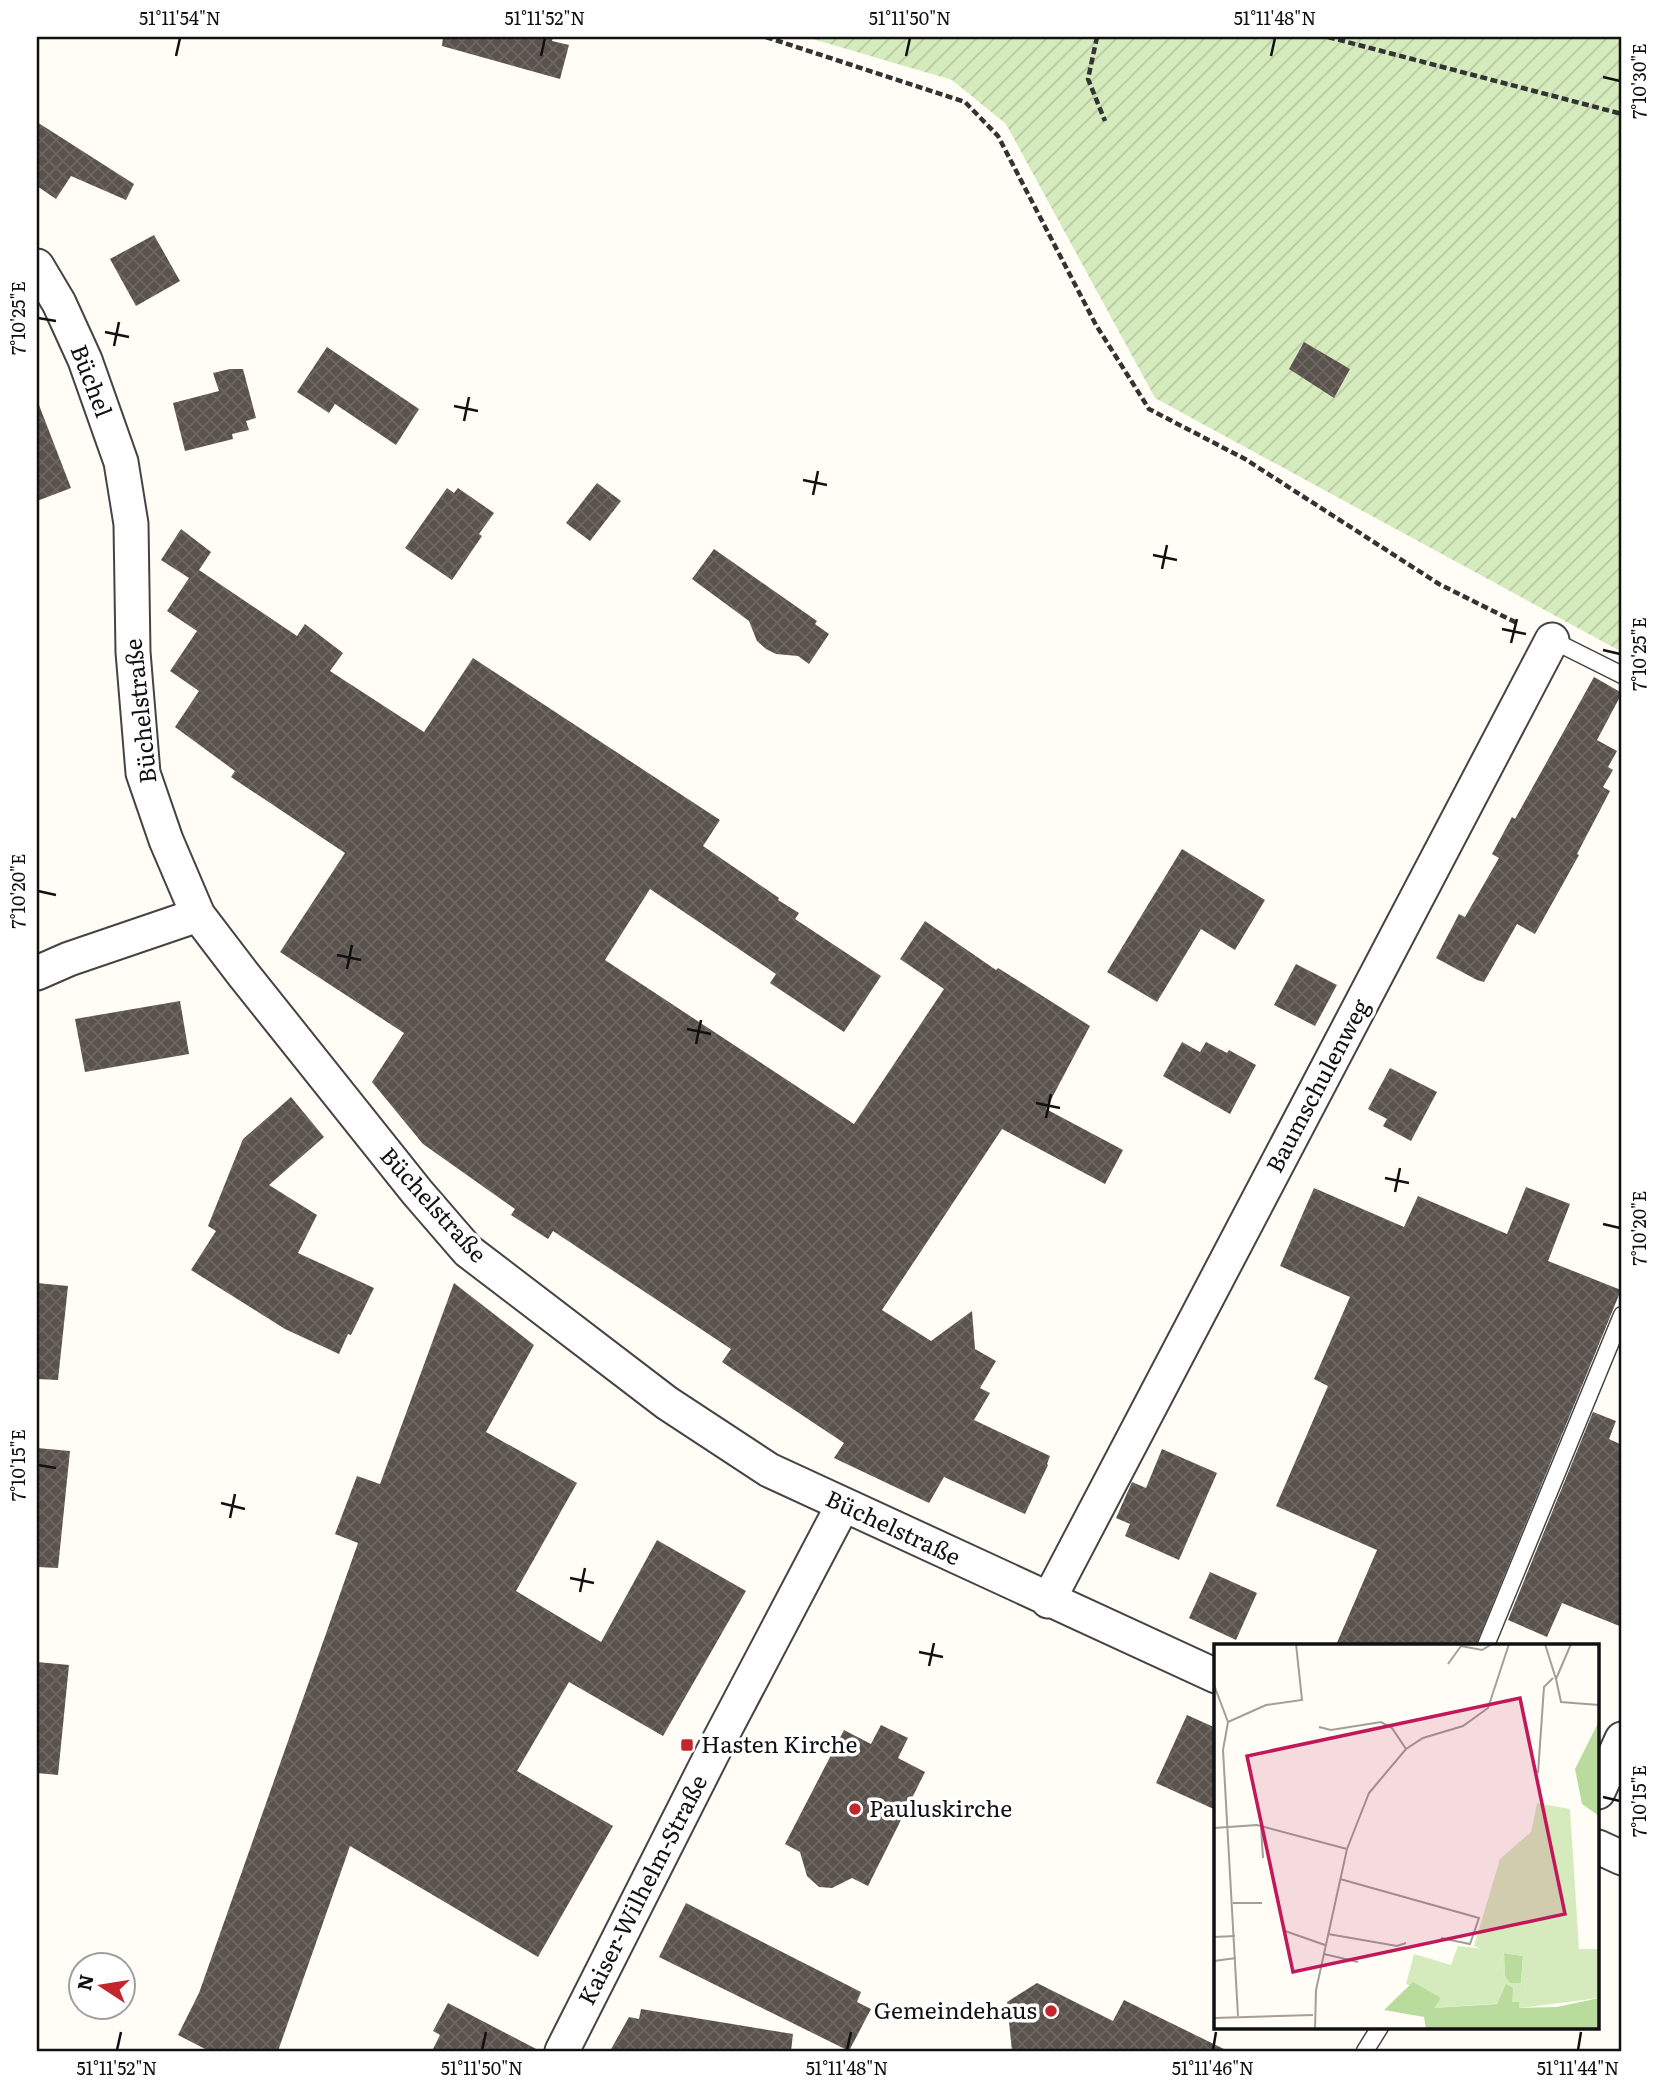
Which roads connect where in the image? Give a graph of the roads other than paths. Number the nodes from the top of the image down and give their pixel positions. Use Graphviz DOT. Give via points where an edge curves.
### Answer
graph roads {
  1 [pos="37,265"];
  2 [pos="121,462"];
  3 [pos="1552,640"];
  4 [pos="1622,675"];
  5 [pos="198,915"];
  6 [pos="37,973"];
  7 [pos="1622,1315"];
  8 [pos="843,1505"];
  9 [pos="1048,1601"];
  10 [pos="1486,1644"];
  11 [pos="1214,1675"];
  12 [pos="1622,1739"];
  13 [pos="1600,1788"];
  14 [pos="1600,1848"];
  15 [pos="1622,1858"];
  16 [pos="1379,2028"];
  17 [pos="562,2051"];
  18 [pos="1366,2051"];
  1 -- 2 [label="street, Büchel" via="85,360"];
  2 -- 5 [label="street, Büchelstraße" via="131,524 133,652 143,773"];
  3 -- 4 [label="lane"];
  3 -- 9 [label="street, Baumschulenweg"];
  5 -- 6 [label="street"];
  5 -- 8 [label="street, Büchelstraße" via="468,1251 667,1403 769,1470"];
  7 -- 10 [label="lane"];
  8 -- 9 [label="street, Büchelstraße"];
  8 -- 17 [label="street, Kaiser-Wilhelm-Straße"];
  9 -- 11 [label="street, Büchelstraße"];
  12 -- 13 [label="street"];
  14 -- 15 [label="street"];
  16 -- 18 [label="lane"];
}
